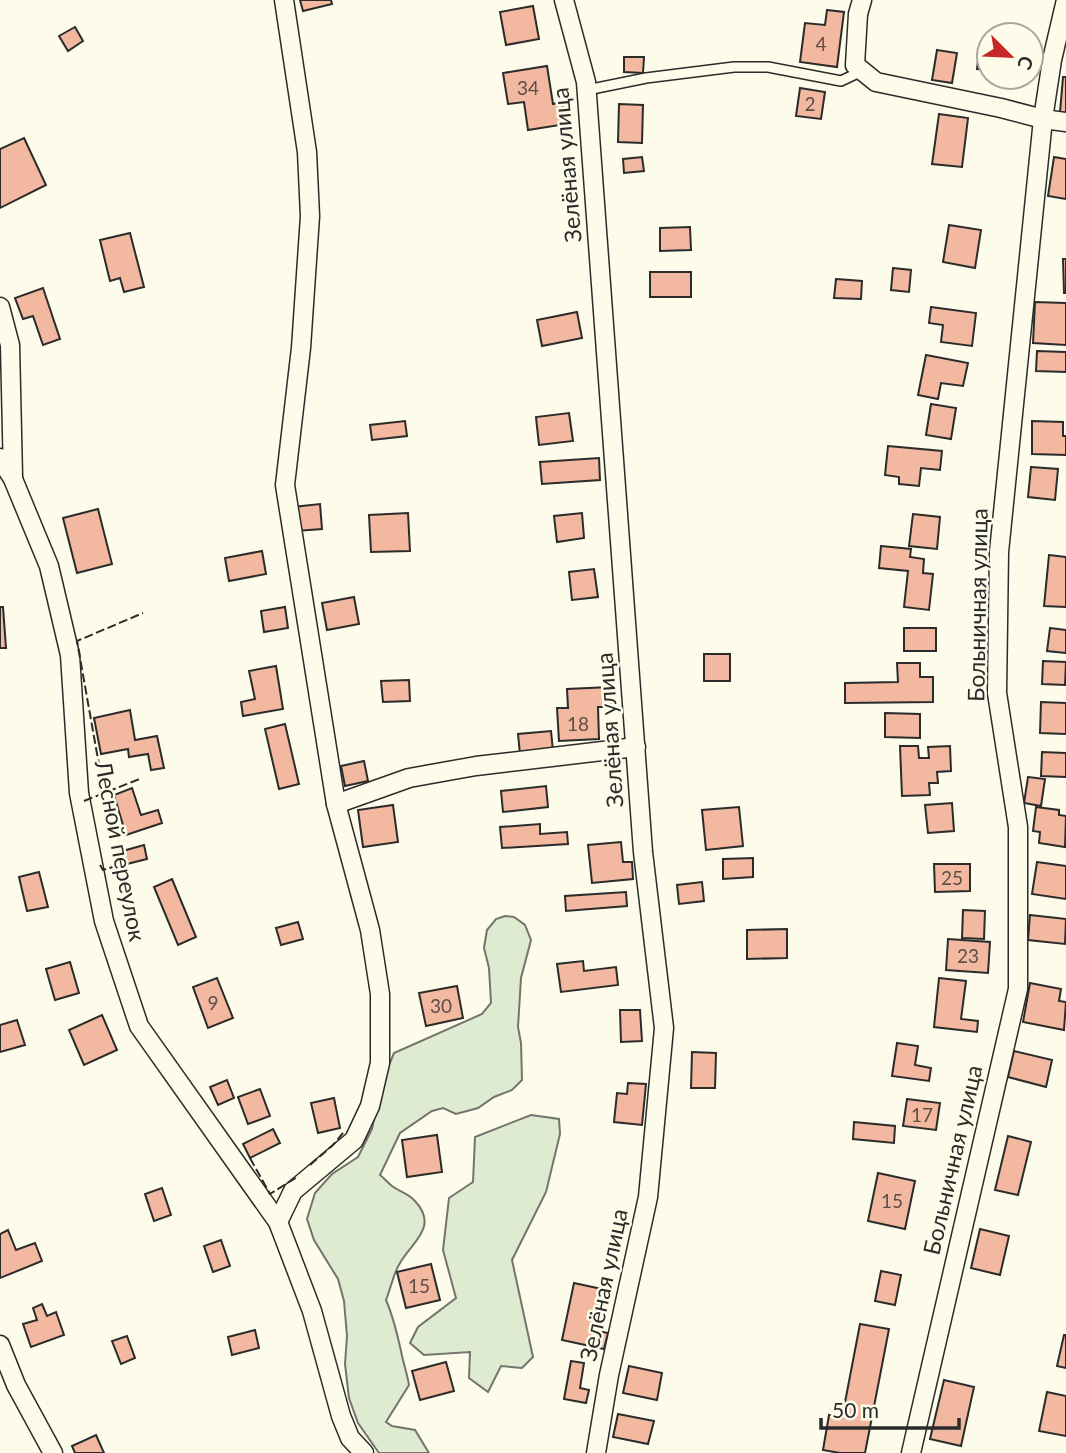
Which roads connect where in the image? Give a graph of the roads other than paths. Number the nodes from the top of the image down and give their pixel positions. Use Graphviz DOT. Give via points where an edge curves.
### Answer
graph roads {
  1 [pos="284,0"];
  2 [pos="564,0"];
  3 [pos="862,0"];
  4 [pos="1066,0"];
  5 [pos="862,71"];
  6 [pos="587,90"];
  7 [pos="1043,119"];
  8 [pos="1066,122"];
  9 [pos="0,307"];
  10 [pos="0,458"];
  11 [pos="13,479"];
  12 [pos="636,747"];
  13 [pos="336,804"];
  14 [pos="278,1222"];
  15 [pos="0,1345"];
  16 [pos="53,1453"];
  17 [pos="364,1453"];
  18 [pos="596,1453"];
  19 [pos="911,1453"];
  1 -- 13 [label="street" via="307,152 310,216 285,485"];
  2 -- 6 [label="street, Зелёная улица"];
  3 -- 5 [label="street" via="855,65"];
  4 -- 7 [label="street, Больничная улица"];
  5 -- 6 [label="lane" via="841,81 768,67 734,67"];
  5 -- 7 [label="street" via="876,82"];
  6 -- 12 [label="street, Зелёная улица"];
  7 -- 8 [label="street"];
  7 -- 19 [label="street, Больничная улица" via="999,552 997,693 1018,827 1018,989"];
  9 -- 11 [label="street" via="10,345"];
  10 -- 11 [label="street, Лесной переулок"];
  11 -- 14 [label="street, Лесной переулок" via="49,566 70,655 79,793 104,921 139,1026"];
  12 -- 13 [label="street" via="409,778"];
  12 -- 18 [label="street, Зелёная улица" via="664,1028 648,1197"];
  13 -- 14 [label="street" via="370,930 380,995 380,1063 370,1106 354,1140 293,1191"];
  14 -- 17 [label="street, Лесной переулок" via="312,1311 341,1416 350,1438"];
  15 -- 16 [label="street"];
}
